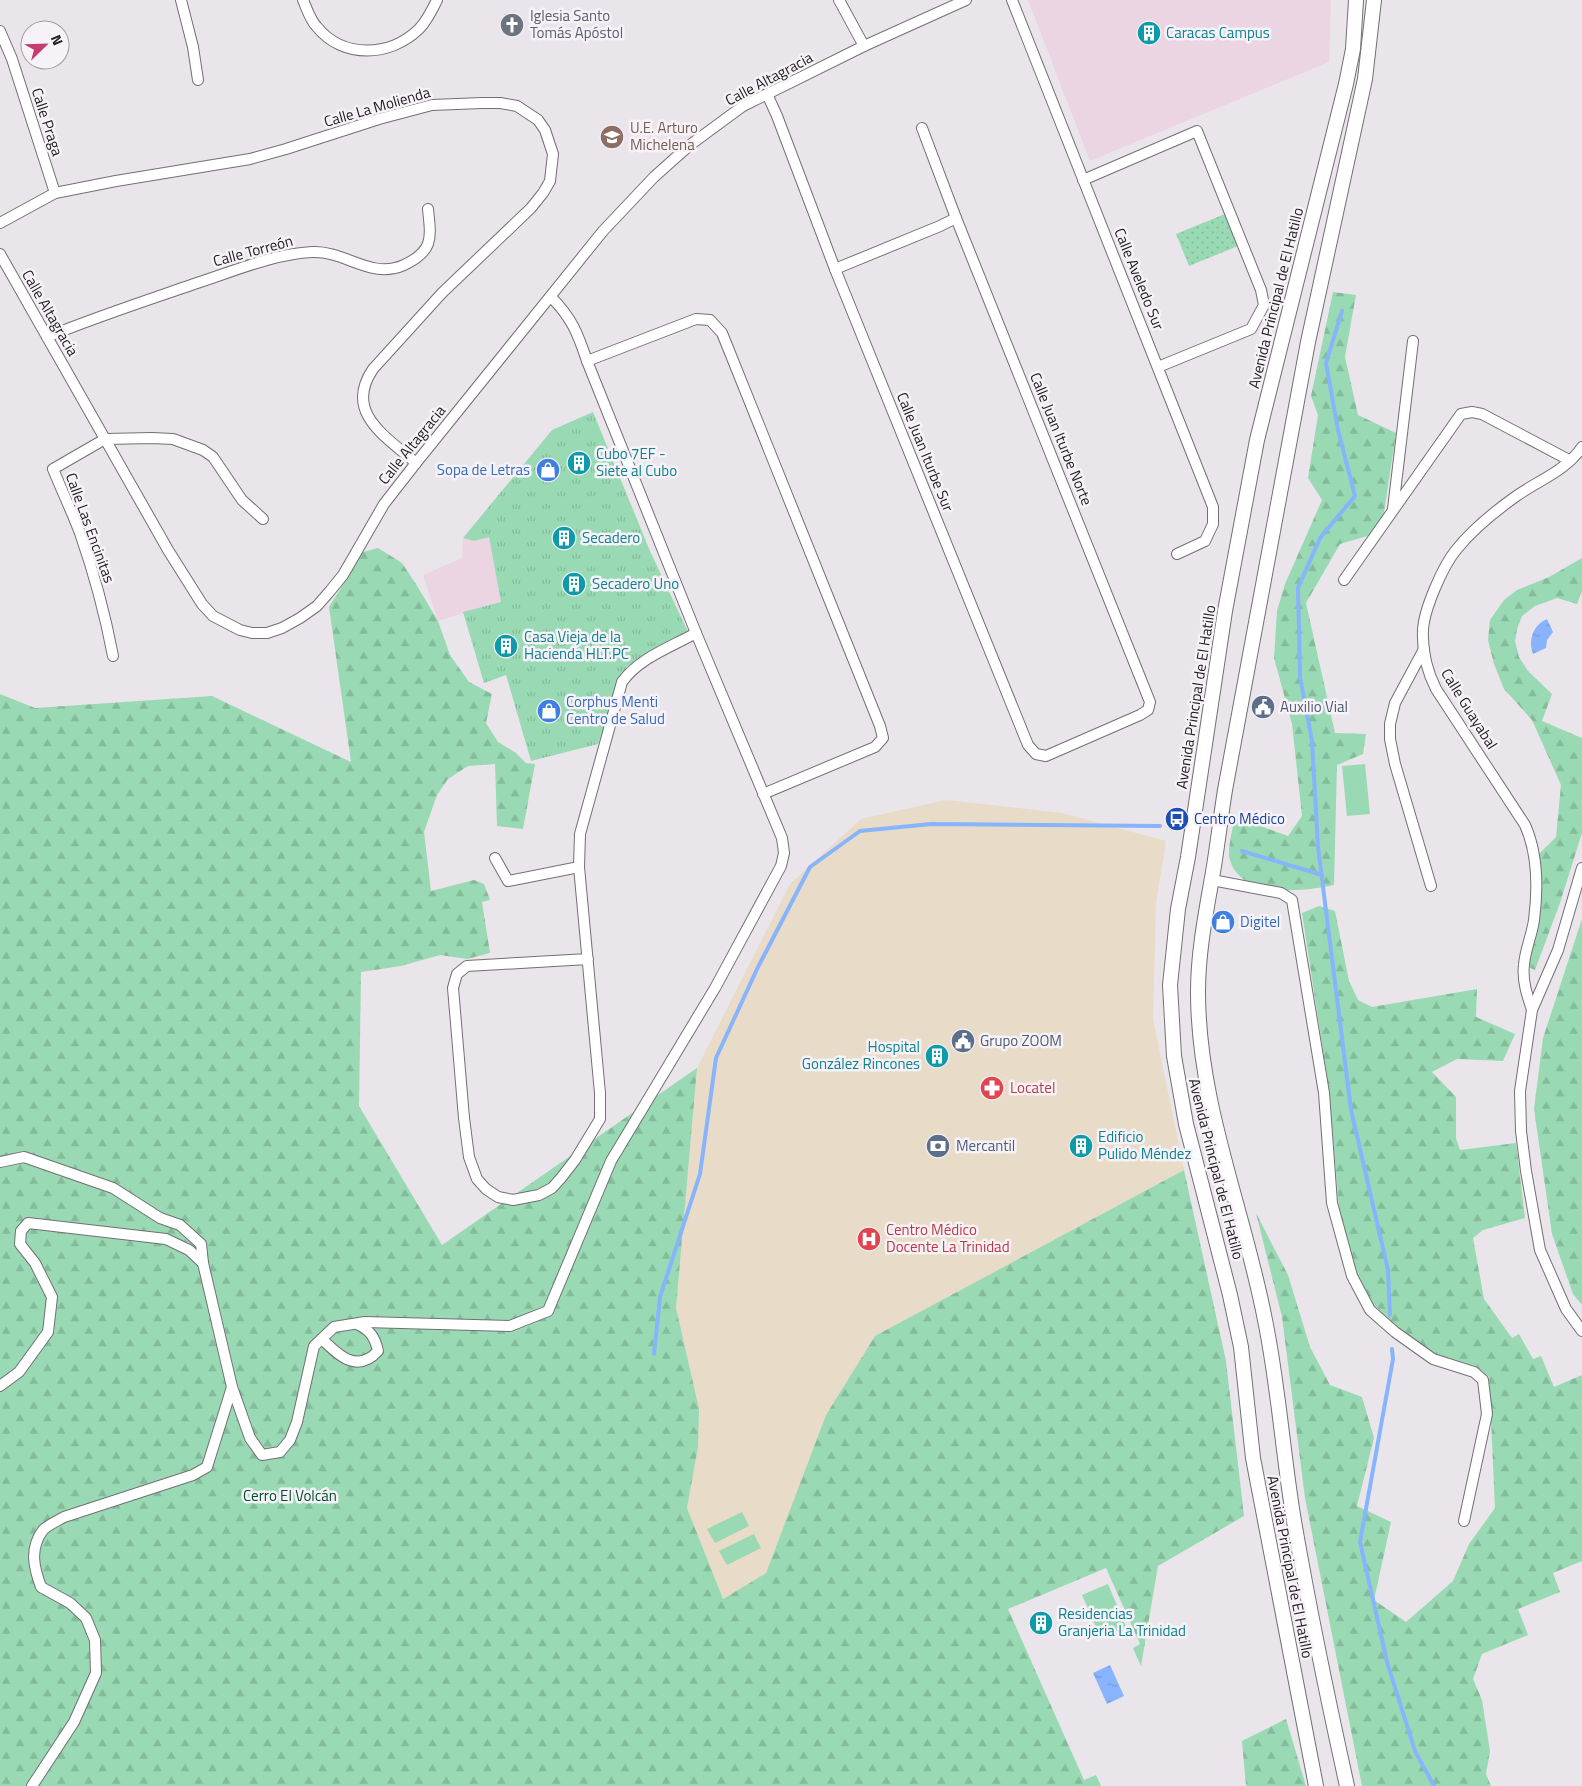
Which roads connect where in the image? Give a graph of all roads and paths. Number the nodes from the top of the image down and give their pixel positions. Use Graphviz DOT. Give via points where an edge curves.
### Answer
graph roads {
  1 [pos="182,0"];
  2 [pos="303,0"];
  3 [pos="436,0"];
  4 [pos="839,0"];
  5 [pos="966,0"];
  6 [pos="1012,0"];
  7 [pos="1356,0"];
  8 [pos="1374,0"];
  9 [pos="0,31"];
  10 [pos="864,46"];
  11 [pos="198,80"];
  12 [pos="767,94"];
  13 [pos="922,128"];
  14 [pos="1083,180"];
  15 [pos="55,193"];
  16 [pos="428,209"];
  17 [pos="956,218"];
  18 [pos="0,223"];
  19 [pos="0,254"];
  20 [pos="835,269"];
  21 [pos="551,297"];
  22 [pos="47,337"];
  23 [pos="1413,341"];
  24 [pos="587,361"];
  25 [pos="1158,367"];
  26 [pos="105,439"];
  27 [pos="1582,448"];
  28 [pos="1569,460"];
  29 [pos="416,464"];
  30 [pos="1393,511"];
  31 [pos="263,519"];
  32 [pos="1177,554"];
  33 [pos="1344,580"];
  34 [pos="696,634"];
  35 [pos="1424,648"];
  36 [pos="113,656"];
  37 [pos="1099,733"];
  38 [pos="763,794"];
  39 [pos="495,858"];
  40 [pos="579,867"];
  41 [pos="1582,868"];
  42 [pos="1211,882"];
  43 [pos="1431,886"];
  44 [pos="588,959"];
  45 [pos="1532,1010"];
  46 [pos="0,1162"];
  47 [pos="203,1264"];
  48 [pos="356,1324"];
  49 [pos="1582,1331"];
  50 [pos="322,1339"];
  51 [pos="0,1386"];
  52 [pos="232,1388"];
  53 [pos="1464,1521"];
  54 [pos="32,1786"];
  55 [pos="1316,1786"];
  56 [pos="1347,1786"];
  1 -- 11 [label="street"];
  2 -- 3 [label="street" via="316,27 324,35 345,48 367,52 390,46 411,35 427,19"];
  4 -- 10 [label="street"];
  5 -- 10 [label="street, Calle Altagracia"];
  6 -- 14 [label="street, Calle Aveledo Sur"];
  7 -- 55 [label="main road, Avenida Principal de El Hatillo" via="1353,48 1346,84 1257,440 1241,523 1178,909 1170,985 1174,1056 1182,1105 1241,1346 1253,1458"];
  8 -- 42 [label="main road, Avenida Principal de El Hatillo" via="1365,79 1308,342"];
  9 -- 15 [label="street, Calle Praga"];
  10 -- 12 [label="street, Calle Altagracia"];
  12 -- 20 [label="street, Calle Juan Iturbe Sur"];
  12 -- 21 [label="street, Calle Altagracia" via="743,106 713,128 654,177 603,231"];
  13 -- 17 [label="street, Calle Juan Iturbe Norte"];
  14 -- 25 [label="street, Calle Aveledo Sur"];
  14 -- 25 [label="street" via="1197,131 1262,290 1264,305 1251,329"];
  15 -- 18 [label="street, Calle La Molienda"];
  15 -- 29 [label="street, Calle La Molienda" via="250,159 432,105 500,103 528,112 545,130 553,154 550,180 543,193 442,293 365,381 363,407 369,420"];
  16 -- 22 [label="street, Calle Torreón" via="430,237 426,251 392,269 364,266 313,251 291,255 134,304"];
  17 -- 20 [label="street"];
  17 -- 37 [label="street, Calle Juan Iturbe Norte" via="1150,702 1148,710"];
  19 -- 22 [label="street, Calle Altagracia"];
  20 -- 37 [label="street, Calle Juan Iturbe Sur" via="1028,745 1036,754 1046,756"];
  21 -- 24 [label="street" via="576,330"];
  21 -- 29 [label="street, Calle Altagracia"];
  22 -- 26 [label="street, Calle Altagracia"];
  23 -- 30 [label="street"];
  24 -- 34 [label="street"];
  24 -- 38 [label="street" via="696,320 710,320 722,333 883,738 876,748"];
  25 -- 32 [label="street, Calle Aveledo Sur" via="1213,507 1213,524 1205,541"];
  26 -- 29 [label="street, Calle Altagracia" via="202,604 227,624 252,633 282,628 317,606 343,575 384,504"];
  26 -- 31 [label="street" via="173,439 203,450 213,456 242,500"];
  26 -- 36 [label="street, Calle Las Encinitas" via="53,470 94,576"];
  27 -- 28 [label="street, Calle Guayabal"];
  28 -- 30 [label="street" via="1482,414 1461,414"];
  28 -- 35 [label="street, Calle Guayabal" via="1550,476 1516,496 1455,550 1437,581 1423,629"];
  30 -- 33 [label="street"];
  34 -- 38 [label="street"];
  34 -- 40 [label="street" via="642,663 622,682 584,813"];
  35 -- 43 [label="street" via="1395,703 1390,740"];
  35 -- 45 [label="street, Calle Guayabal" via="1429,674 1436,689 1526,825 1532,840 1536,886 1534,920 1524,965 1525,989"];
  38 -- 48 [label="street" via="782,838 784,853 781,866 715,988 611,1161 548,1311 510,1326"];
  39 -- 40 [label="street" via="508,881"];
  40 -- 44 [label="street"];
  41 -- 45 [label="street" via="1558,950"];
  42 -- 53 [label="street" via="1292,900 1324,1093 1332,1203 1352,1276 1370,1310 1432,1359 1474,1372 1483,1380 1487,1414"];
  42 -- 56 [label="main road, Avenida Principal de El Hatillo" via="1199,956 1198,992 1206,1081 1266,1322 1294,1526"];
  44 -- 44 [label="street" via="600,1119 575,1160 552,1188 527,1198 498,1197 477,1179 469,1157 454,1014 453,988 457,974 468,966"];
  45 -- 49 [label="street" via="1520,1090 1526,1170 1540,1250 1566,1309"];
  46 -- 47 [label="street" via="24,1157 113,1188 160,1218 180,1225 201,1244"];
  47 -- 51 [label="street" via="189,1250 166,1239 28,1223 21,1231 20,1244 35,1263 52,1297 48,1332 19,1372"];
  47 -- 52 [label="street"];
  48 -- 50 [label="street" via="334,1327"];
  48 -- 50 [label="street" via="368,1330 376,1340 378,1351 372,1358 348,1361"];
  50 -- 52 [label="street" via="314,1346 297,1422 290,1440 280,1452 262,1455 250,1438"];
  52 -- 54 [label="street" via="208,1467 193,1475 64,1517 44,1529 35,1545 34,1567 41,1587 70,1603 86,1618 95,1640 96,1672 74,1722"];
}
